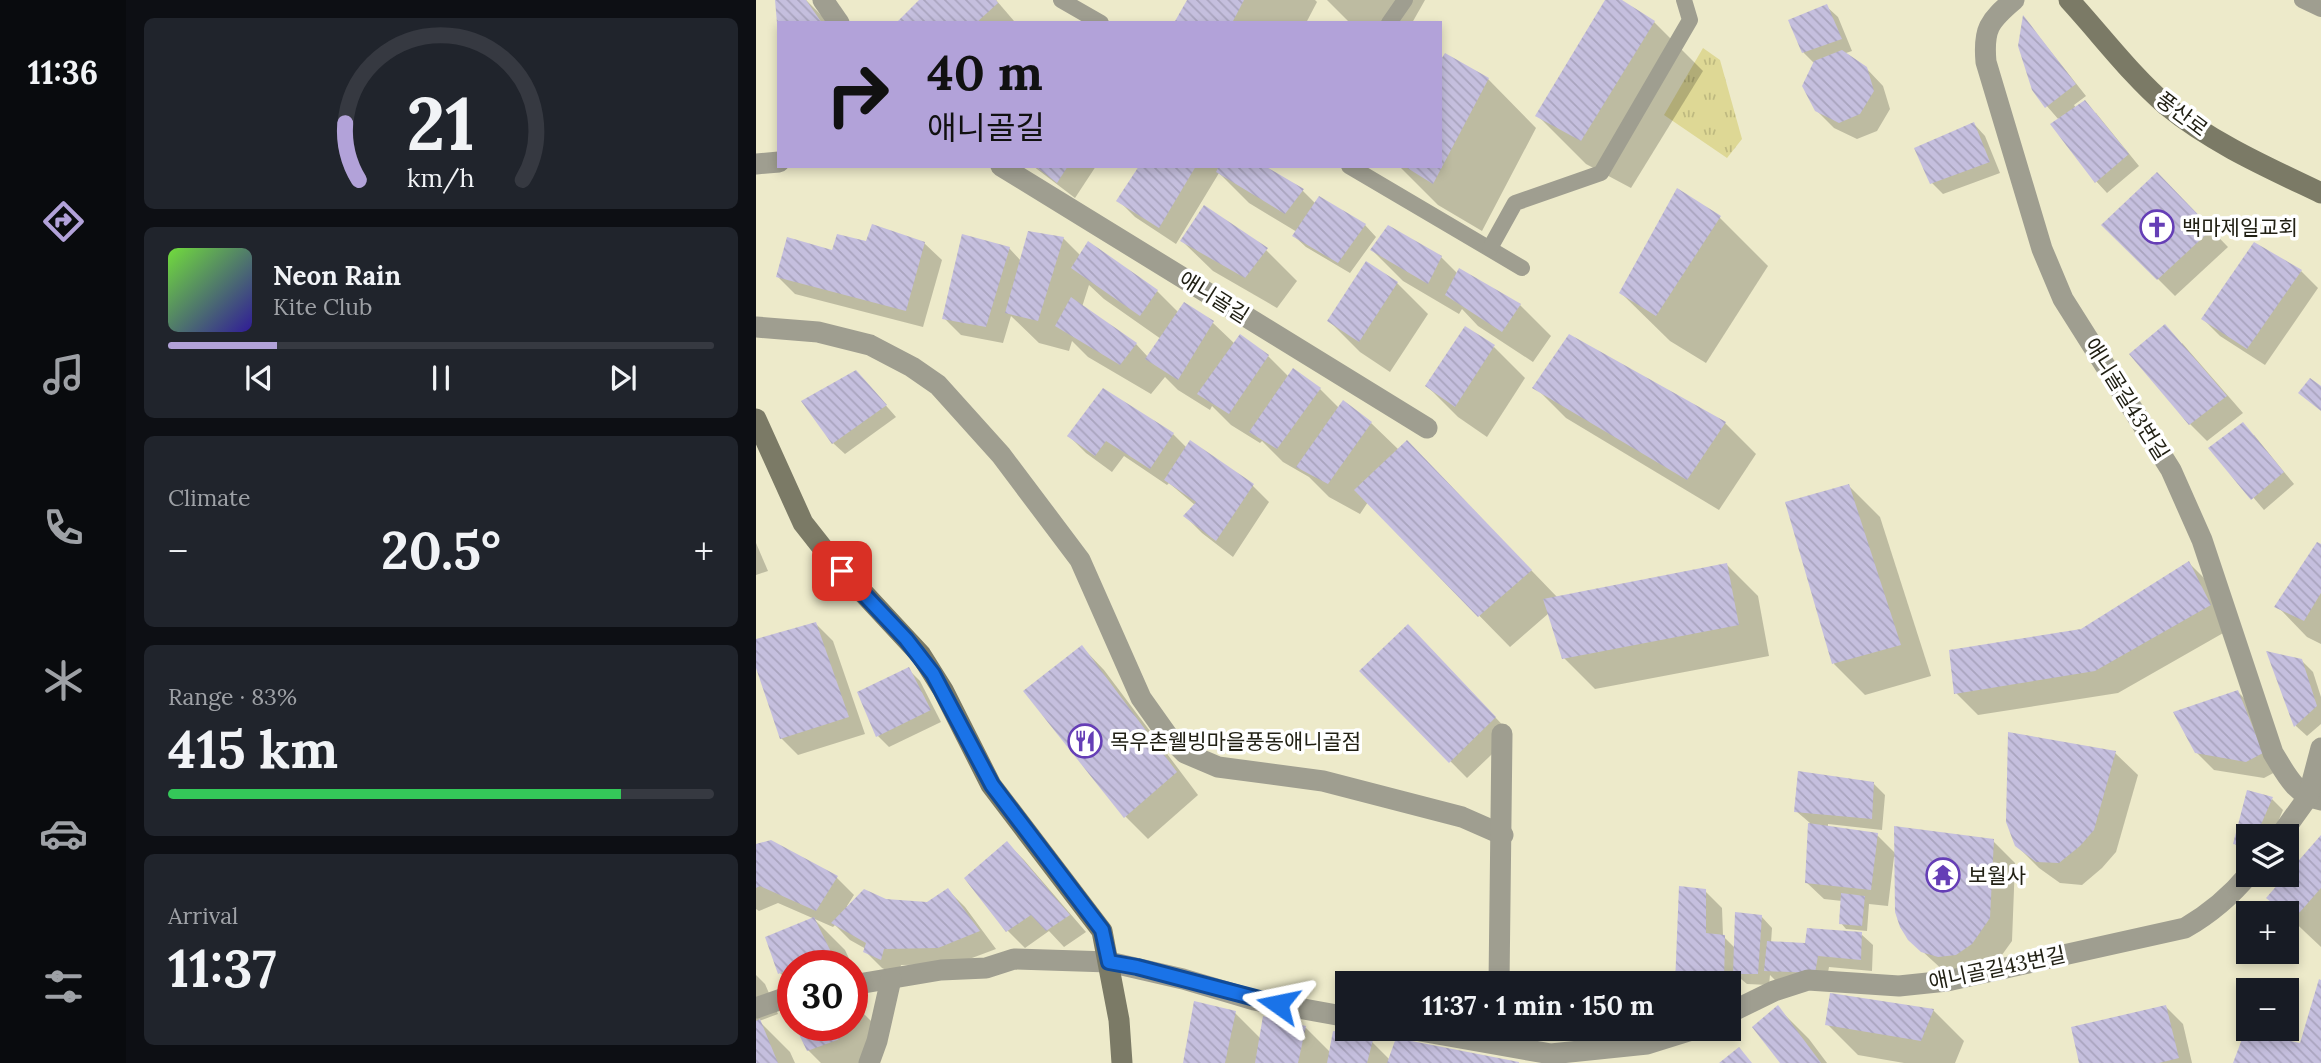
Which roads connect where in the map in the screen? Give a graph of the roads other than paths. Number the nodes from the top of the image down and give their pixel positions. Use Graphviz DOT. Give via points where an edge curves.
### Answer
graph roads {
  1 [pos="822,0"];
  2 [pos="1061,0"];
  3 [pos="1405,0"];
  4 [pos="1684,0"];
  5 [pos="2014,0"];
  6 [pos="2069,0"];
  7 [pos="2302,0"];
  8 [pos="2321,9"];
  9 [pos="838,21"];
  10 [pos="1098,21"];
  11 [pos="1390,21"];
  12 [pos="777,162"];
  13 [pos="756,164"];
  14 [pos="1004,168"];
  15 [pos="1352,168"];
  16 [pos="2321,193"];
  17 [pos="1490,248"];
  18 [pos="1522,268"];
  19 [pos="756,327"];
  20 [pos="756,419"];
  21 [pos="1427,428"];
  22 [pos="1502,734"];
  23 [pos="2321,748"];
  24 [pos="2314,799"];
  25 [pos="2291,824"];
  26 [pos="1503,835"];
  27 [pos="2238,887"];
  28 [pos="1109,962"];
  29 [pos="1499,971"];
  30 [pos="891,979"];
  31 [pos="868,983"];
  32 [pos="777,1001"];
  33 [pos="1741,1007"];
  34 [pos="756,1009"];
  35 [pos="1335,1015"];
  36 [pos="1510,1041"];
  37 [pos="1657,1041"];
  38 [pos="869,1063"];
  39 [pos="1122,1063"];
  1 -- 9 [label="street"];
  2 -- 10 [label="lane"];
  3 -- 11 [label="lane"];
  4 -- 17 [label="lane" via="1690,20 1601,173 1516,203"];
  5 -- 24 [label="street, 애니골길43번길" via="1992,19 1984,40 1986,62 2042,249 2063,299 2171,470 2202,540 2273,753 2291,784"];
  6 -- 16 [label="street, 풍산로" via="2121,61 2187,121"];
  7 -- 8 [label="lane"];
  12 -- 13 [label="street"];
  14 -- 21 [label="street, 애니골길"];
  15 -- 17 [label="lane"];
  17 -- 18 [label="lane"];
  19 -- 26 [label="street" via="818,332 870,345 938,385 1001,455 1080,560 1141,698 1185,753 1218,767 1324,781 1462,817"];
  20 -- 28 [label="street" via="803,523 927,665 992,785 1102,930"];
  22 -- 26 [label="street"];
  23 -- 24 [label="street"];
  24 -- 25 [label="street"];
  26 -- 29 [label="street"];
  27 -- 33 [label="street, 애니골길43번길" via="2211,913 2185,928 1947,981 1899,986 1808,980"];
  28 -- 30 [label="street" via="1014,959 986,968"];
  28 -- 35 [label="street" via="1254,1000"];
  28 -- 39 [label="street"];
  30 -- 31 [label="street"];
  30 -- 38 [label="street"];
  32 -- 34 [label="street"];
  36 -- 37 [label="street" via="1551,1055"];
}
